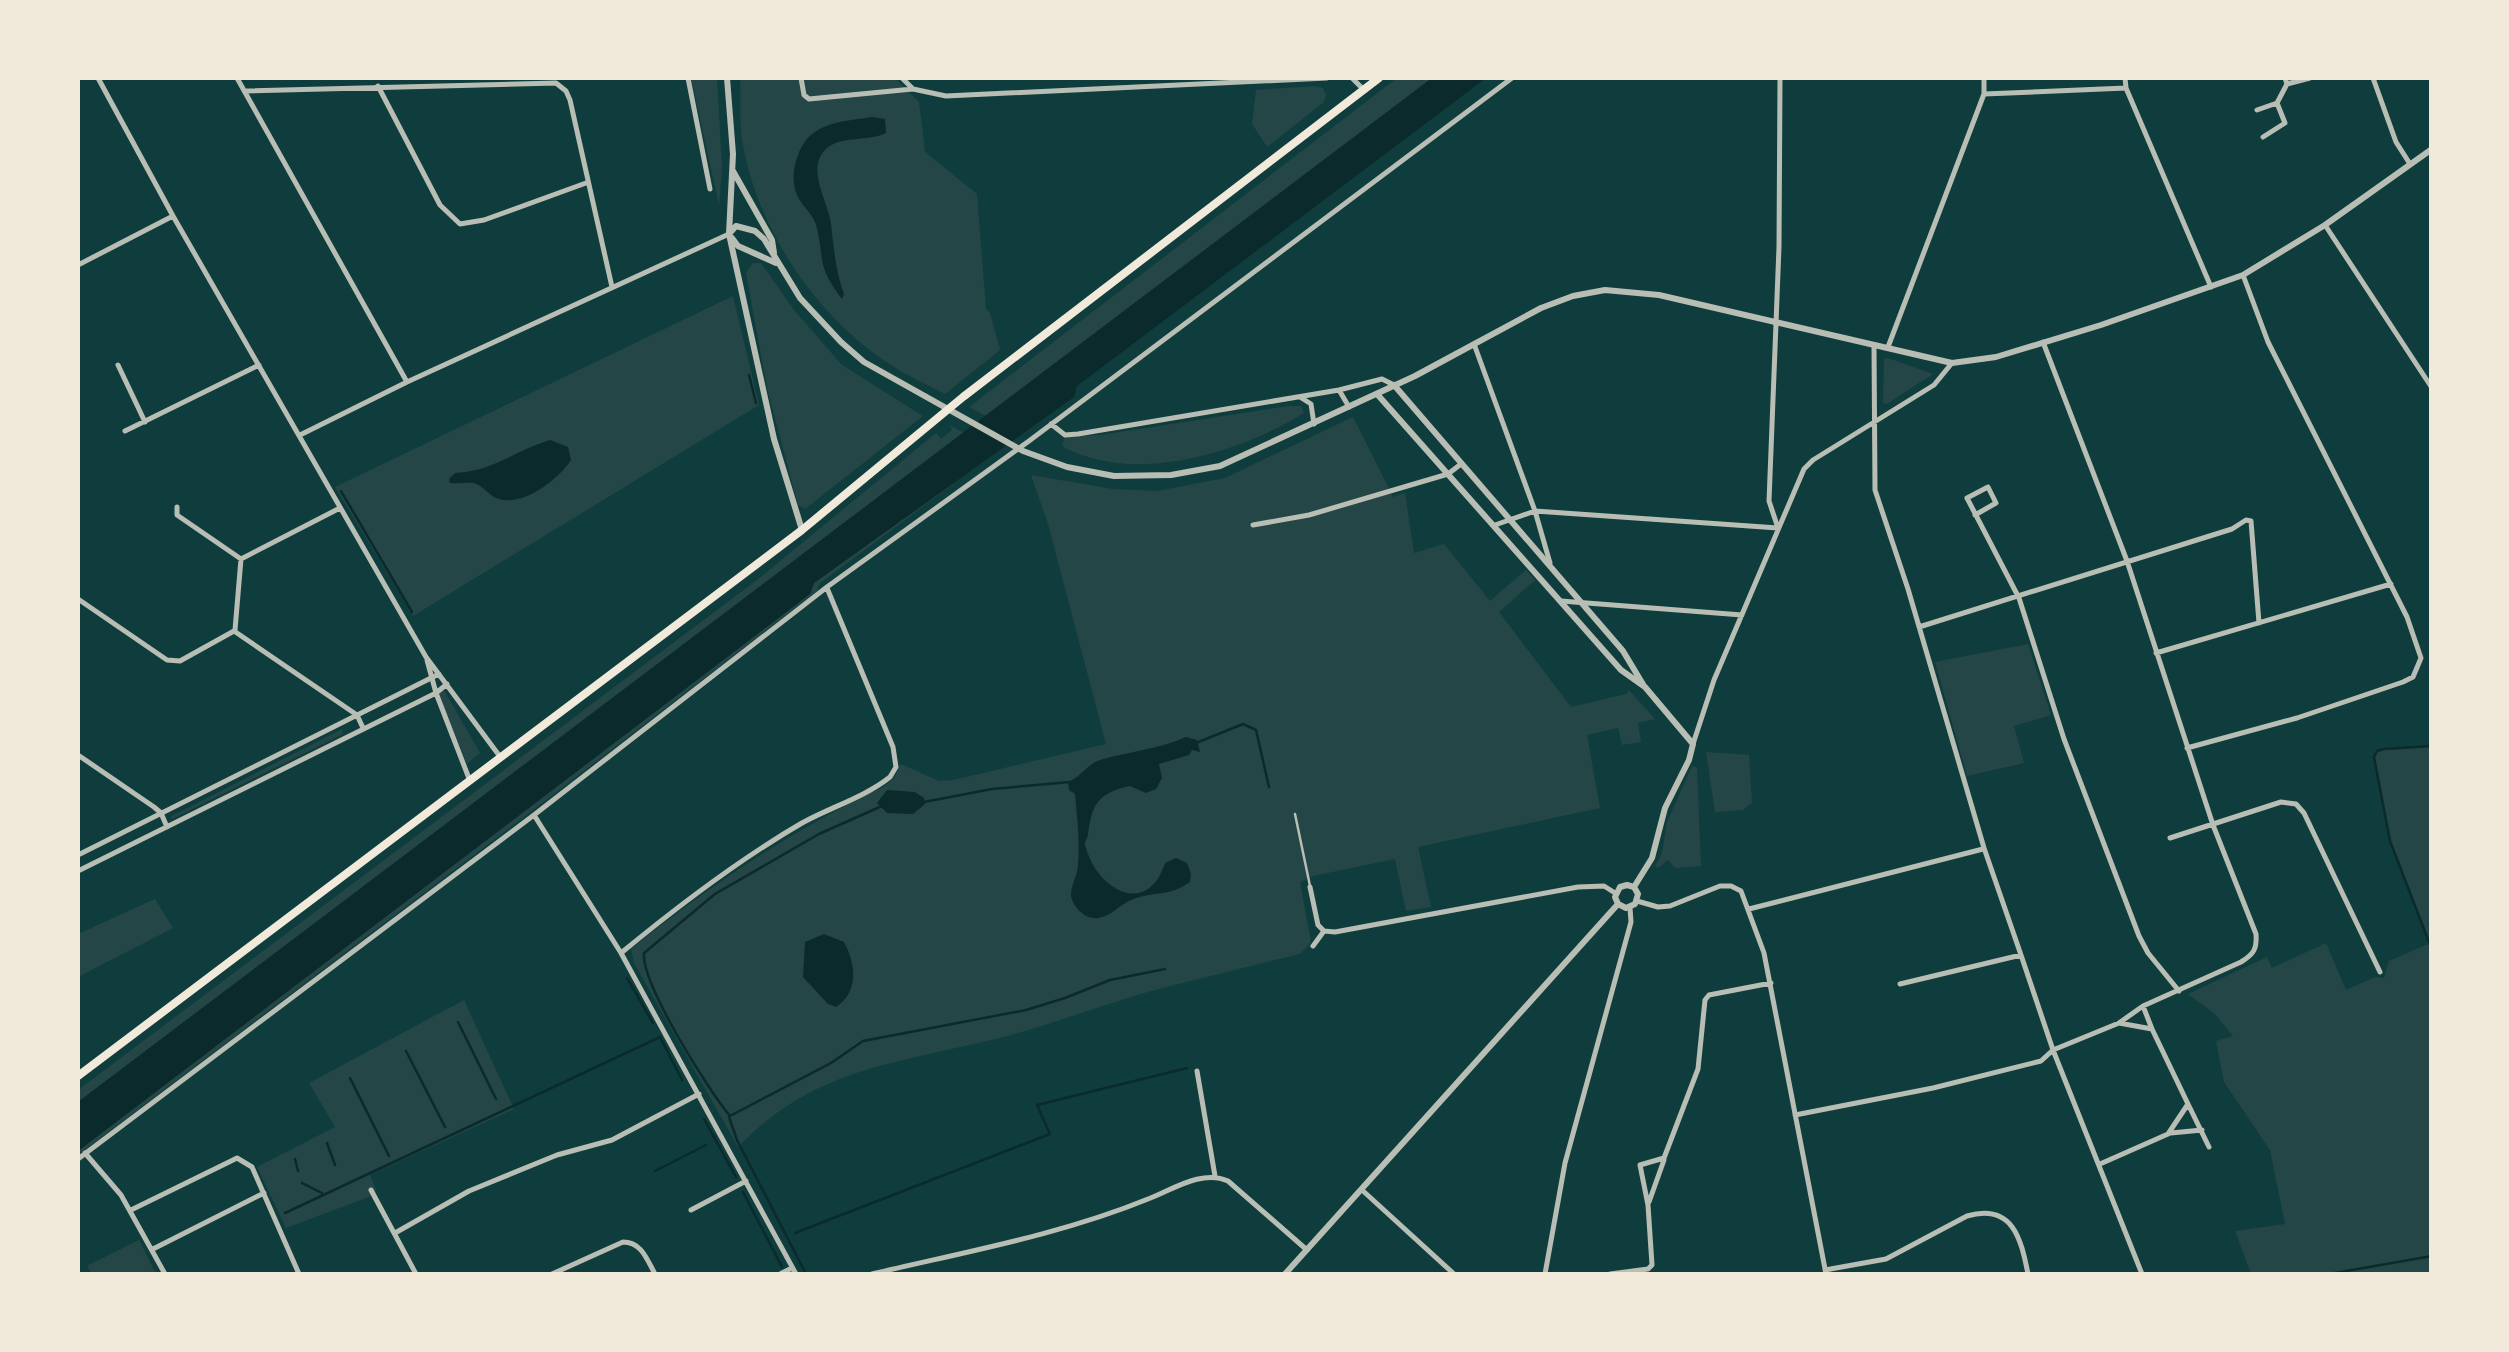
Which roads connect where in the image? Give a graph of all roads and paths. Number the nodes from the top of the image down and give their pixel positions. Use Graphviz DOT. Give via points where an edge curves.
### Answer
graph roads {
  1 [pos="98,78"];
  2 [pos="237,78"];
  3 [pos="688,78"];
  4 [pos="728,78"];
  5 [pos="802,78"];
  6 [pos="902,78"];
  7 [pos="1151,78"];
  8 [pos="1327,78"];
  9 [pos="1352,78"];
  10 [pos="1378,78"];
  11 [pos="1512,78"];
  12 [pos="1780,78"];
  13 [pos="1984,78"];
  14 [pos="2125,78"];
  15 [pos="2310,78"];
  16 [pos="2373,78"];
  17 [pos="2286,81"];
  18 [pos="378,86"];
  19 [pos="1143,88"];
  20 [pos="2126,88"];
  21 [pos="914,89"];
  22 [pos="1363,89"];
  23 [pos="244,91"];
  24 [pos="1984,94"];
  25 [pos="2278,102"];
  26 [pos="2257,110"];
  27 [pos="2263,137"];
  28 [pos="2432,149"];
  29 [pos="2410,164"];
  30 [pos="732,169"];
  31 [pos="586,183"];
  32 [pos="710,189"];
  33 [pos="173,216"];
  34 [pos="2325,225"];
  35 [pos="729,234"];
  36 [pos="777,264"];
  37 [pos="78,265"];
  38 [pos="2242,275"];
  39 [pos="612,287"];
  40 [pos="2211,287"];
  41 [pos="1774,320"];
  42 [pos="2043,342"];
  43 [pos="1874,343"];
  44 [pos="1474,344"];
  45 [pos="1888,347"];
  46 [pos="1952,363"];
  47 [pos="259,365"];
  48 [pos="118,366"];
  49 [pos="407,382"];
  50 [pos="1394,385"];
  51 [pos="2432,388"];
  52 [pos="1339,390"];
  53 [pos="1377,394"];
  54 [pos="1297,396"];
  55 [pos="1350,407"];
  56 [pos="1877,420"];
  57 [pos="145,422"];
  58 [pos="1052,424"];
  59 [pos="1314,424"];
  60 [pos="125,431"];
  61 [pos="300,435"];
  62 [pos="1461,464"];
  63 [pos="1448,474"];
  64 [pos="177,507"];
  65 [pos="340,508"];
  66 [pos="1535,511"];
  67 [pos="1975,514"];
  68 [pos="1508,519"];
  69 [pos="1254,525"];
  70 [pos="1495,525"];
  71 [pos="1778,528"];
  72 [pos="802,530"];
  73 [pos="241,559"];
  74 [pos="2126,561"];
  75 [pos="1553,572"];
  76 [pos="2391,584"];
  77 [pos="827,587"];
  78 [pos="2019,598"];
  79 [pos="78,599"];
  80 [pos="1561,601"];
  81 [pos="1580,601"];
  82 [pos="1742,615"];
  83 [pos="2260,624"];
  84 [pos="1919,627"];
  85 [pos="234,631"];
  86 [pos="2156,653"];
  87 [pos="426,657"];
  88 [pos="439,674"];
  89 [pos="431,678"];
  90 [pos="446,684"];
  91 [pos="1645,687"];
  92 [pos="436,693"];
  93 [pos="358,715"];
  94 [pos="364,729"];
  95 [pos="1693,744"];
  96 [pos="2186,748"];
  97 [pos="78,755"];
  98 [pos="501,758"];
  99 [pos="470,782"];
  100 [pos="161,813"];
  101 [pos="1296,814"];
  102 [pos="534,816"];
  103 [pos="2213,825"];
  104 [pos="167,826"];
  105 [pos="2170,838"];
  106 [pos="1984,848"];
  107 [pos="78,855"];
  108 [pos="78,871"];
  109 [pos="1310,887"];
  110 [pos="1634,888"];
  111 [pos="1615,893"];
  112 [pos="1637,901"];
  113 [pos="1618,904"];
  114 [pos="1630,908"];
  115 [pos="1749,909"];
  116 [pos="1324,931"];
  117 [pos="1313,946"];
  118 [pos="621,953"];
  119 [pos="2020,955"];
  120 [pos="2380,972"];
  121 [pos="1771,984"];
  122 [pos="1900,984"];
  123 [pos="2179,991"];
  124 [pos="2142,1006"];
  125 [pos="2119,1023"];
  126 [pos="2152,1029"];
  127 [pos="2053,1050"];
  128 [pos="1196,1070"];
  129 [pos="78,1076"];
  130 [pos="700,1094"];
  131 [pos="2188,1104"];
  132 [pos="1796,1115"];
  133 [pos="2202,1130"];
  134 [pos="2168,1134"];
  135 [pos="2209,1148"];
  136 [pos="85,1153"];
  137 [pos="1664,1158"];
  138 [pos="78,1159"];
  139 [pos="2100,1164"];
  140 [pos="1215,1176"];
  141 [pos="746,1181"];
  142 [pos="371,1190"];
  143 [pos="1362,1190"];
  144 [pos="264,1192"];
  145 [pos="1648,1205"];
  146 [pos="131,1210"];
  147 [pos="690,1210"];
  148 [pos="395,1233"];
  149 [pos="153,1249"];
  150 [pos="1306,1250"];
  151 [pos="794,1271"];
  152 [pos="1825,1272"];
  153 [pos="165,1274"];
  154 [pos="298,1274"];
  155 [pos="416,1274"];
  156 [pos="552,1274"];
  157 [pos="655,1274"];
  158 [pos="780,1274"];
  159 [pos="872,1274"];
  160 [pos="1285,1274"];
  161 [pos="1454,1274"];
  162 [pos="1546,1274"];
  163 [pos="1610,1274"];
  164 [pos="2028,1274"];
  165 [pos="2142,1274"];
  1 -- 33 [label="street"];
  2 -- 23 [label="street"];
  3 -- 32 [label="street"];
  4 -- 30 [label="street"];
  5 -- 21 [label="street" via="809,99"];
  6 -- 21 [label="street"];
  7 -- 19 [label="street"];
  8 -- 19 [label="street"];
  9 -- 22 [label="street"];
  10 -- 22 [label="main road"];
  11 -- 58 [label="street"];
  12 -- 41 [label="street"];
  13 -- 24 [label="street"];
  14 -- 20 [label="street"];
  15 -- 17 [label="street"];
  16 -- 29 [label="street"];
  17 -- 25 [label="street"];
  18 -- 23 [label="street"];
  18 -- 31 [label="street" via="556,84 570,100"];
  18 -- 31 [label="street" via="440,205 460,224"];
  19 -- 21 [label="street" via="946,96"];
  20 -- 24 [label="street"];
  20 -- 40 [label="street"];
  22 -- 72 [label="main road"];
  23 -- 49 [label="street"];
  24 -- 45 [label="street"];
  25 -- 26 [label="street"];
  25 -- 27 [label="street" via="2285,123"];
  28 -- 29 [label="street"];
  29 -- 34 [label="street"];
  30 -- 35 [label="street"];
  30 -- 36 [label="street" via="772,240"];
  31 -- 39 [label="street"];
  33 -- 37 [label="street"];
  33 -- 47 [label="street"];
  34 -- 38 [label="street"];
  34 -- 51 [label="street"];
  35 -- 36 [label="street" via="738,246"];
  35 -- 36 [label="street" via="736,226 755,231"];
  35 -- 39 [label="street"];
  35 -- 72 [label="street" via="774,439"];
  36 -- 59 [label="street" via="800,298 864,362 1023,451 1067,467 1114,476 1188,473 1220,466"];
  38 -- 40 [label="street"];
  38 -- 76 [label="street" via="2268,342"];
  39 -- 49 [label="street"];
  40 -- 42 [label="street"];
  41 -- 43 [label="street"];
  41 -- 44 [label="street" via="1637,290 1605,290 1541,308"];
  41 -- 71 [label="street" via="1769,500"];
  42 -- 46 [label="street" via="1996,358"];
  42 -- 74 [label="street"];
  43 -- 45 [label="street"];
  43 -- 56 [label="street"];
  44 -- 50 [label="street"];
  44 -- 66 [label="street"];
  45 -- 46 [label="street"];
  46 -- 56 [label="street" via="1934,385"];
  47 -- 57 [label="street"];
  47 -- 61 [label="street"];
  48 -- 57 [label="street"];
  49 -- 61 [label="street"];
  50 -- 52 [label="street" via="1382,379"];
  50 -- 53 [label="street"];
  50 -- 62 [label="street"];
  52 -- 54 [label="street"];
  52 -- 55 [label="street"];
  53 -- 55 [label="street"];
  53 -- 63 [label="street"];
  54 -- 58 [label="street" via="1078,434 1064,435"];
  54 -- 59 [label="street" via="1312,404"];
  55 -- 59 [label="street"];
  56 -- 71 [label="street" via="1804,469"];
  56 -- 84 [label="street" via="1875,490"];
  57 -- 60 [label="street"];
  58 -- 77 [label="street"];
  61 -- 65 [label="street"];
  62 -- 63 [label="street"];
  62 -- 68 [label="street"];
  63 -- 69 [label="street"];
  63 -- 70 [label="street"];
  64 -- 73 [label="street" via="173,517"];
  65 -- 73 [label="street"];
  65 -- 87 [label="street"];
  66 -- 68 [label="street"];
  66 -- 71 [label="street"];
  66 -- 75 [label="street"];
  67 -- 67 [label="street" via="1966,498 1988,488 1996,503"];
  67 -- 78 [label="street"];
  68 -- 70 [label="street"];
  68 -- 75 [label="street"];
  70 -- 80 [label="street"];
  71 -- 82 [label="street"];
  72 -- 98 [label="main road"];
  73 -- 85 [label="street"];
  74 -- 78 [label="street"];
  74 -- 83 [label="street" via="2251,521"];
  74 -- 86 [label="street"];
  75 -- 81 [label="street"];
  76 -- 83 [label="street"];
  76 -- 96 [label="street" via="2420,648 2413,676"];
  77 -- 102 [label="street"];
  77 -- 118 [label="street" via="896,766 890,776 800,824 694,894"];
  78 -- 84 [label="street"];
  78 -- 123 [label="street" via="2139,936"];
  79 -- 85 [label="street" via="167,660 180,660"];
  80 -- 81 [label="street"];
  80 -- 91 [label="street" via="1621,670"];
  81 -- 82 [label="street"];
  81 -- 91 [label="street"];
  82 -- 95 [label="street"];
  83 -- 86 [label="street"];
  84 -- 106 [label="street"];
  85 -- 93 [label="street"];
  86 -- 96 [label="street"];
  87 -- 88 [label="street"];
  87 -- 89 [label="street"];
  88 -- 89 [label="street"];
  88 -- 90 [label="street"];
  89 -- 92 [label="street"];
  89 -- 93 [label="street"];
  90 -- 92 [label="street"];
  90 -- 98 [label="street"];
  91 -- 95 [label="street"];
  92 -- 94 [label="street"];
  92 -- 99 [label="street"];
  93 -- 94 [label="street"];
  93 -- 100 [label="street"];
  94 -- 104 [label="street"];
  95 -- 110 [label="street" via="1652,858"];
  96 -- 103 [label="street"];
  97 -- 100 [label="street"];
  98 -- 99 [label="main road"];
  99 -- 129 [label="main road"];
  100 -- 104 [label="street"];
  100 -- 107 [label="street"];
  101 -- 109 [label="lane"];
  102 -- 118 [label="street"];
  102 -- 136 [label="street"];
  103 -- 105 [label="street"];
  103 -- 120 [label="street" via="2282,802 2300,807"];
  103 -- 123 [label="street" via="2256,945 2253,954"];
  104 -- 108 [label="street"];
  106 -- 115 [label="street"];
  106 -- 119 [label="street"];
  109 -- 116 [label="street"];
  110 -- 111 [label="street" via="1623,885"];
  110 -- 112 [label="street"];
  111 -- 113 [label="street"];
  111 -- 116 [label="street" via="1604,886 1578,887"];
  112 -- 114 [label="street"];
  112 -- 115 [label="street" via="1670,906 1717,884 1740,891"];
  113 -- 114 [label="street"];
  113 -- 143 [label="street"];
  114 -- 162 [label="street" via="1564,1163"];
  115 -- 121 [label="street"];
  116 -- 117 [label="street"];
  118 -- 130 [label="street"];
  119 -- 122 [label="street"];
  119 -- 127 [label="street"];
  121 -- 132 [label="street"];
  121 -- 137 [label="street" via="1705,1000 1698,1069"];
  123 -- 124 [label="street"];
  124 -- 125 [label="street"];
  124 -- 126 [label="street"];
  125 -- 126 [label="street"];
  125 -- 127 [label="street"];
  126 -- 131 [label="street"];
  127 -- 132 [label="street" via="2041,1061"];
  127 -- 139 [label="street"];
  128 -- 140 [label="street"];
  130 -- 141 [label="street"];
  130 -- 148 [label="street" via="612,1140 469,1190"];
  131 -- 133 [label="street"];
  131 -- 134 [label="street"];
  132 -- 152 [label="street"];
  133 -- 134 [label="street"];
  133 -- 135 [label="street"];
  134 -- 139 [label="street"];
  136 -- 138 [label="street"];
  136 -- 146 [label="street"];
  137 -- 145 [label="street"];
  137 -- 145 [label="street" via="1640,1165"];
  139 -- 165 [label="street"];
  140 -- 150 [label="street"];
  140 -- 159 [label="street" via="1113,1214"];
  141 -- 147 [label="street"];
  141 -- 151 [label="street"];
  142 -- 148 [label="street"];
  143 -- 150 [label="street"];
  143 -- 161 [label="street"];
  144 -- 146 [label="street" via="252,1167 236,1158"];
  144 -- 149 [label="street"];
  144 -- 154 [label="street"];
  145 -- 163 [label="street" via="1652,1265"];
  146 -- 149 [label="street"];
  148 -- 155 [label="street"];
  149 -- 153 [label="street"];
  150 -- 160 [label="street"];
  151 -- 158 [label="street"];
  152 -- 164 [label="street" via="1886,1259 1979,1212 2013,1226"];
  156 -- 157 [label="street" via="623,1242 641,1248"];
}
